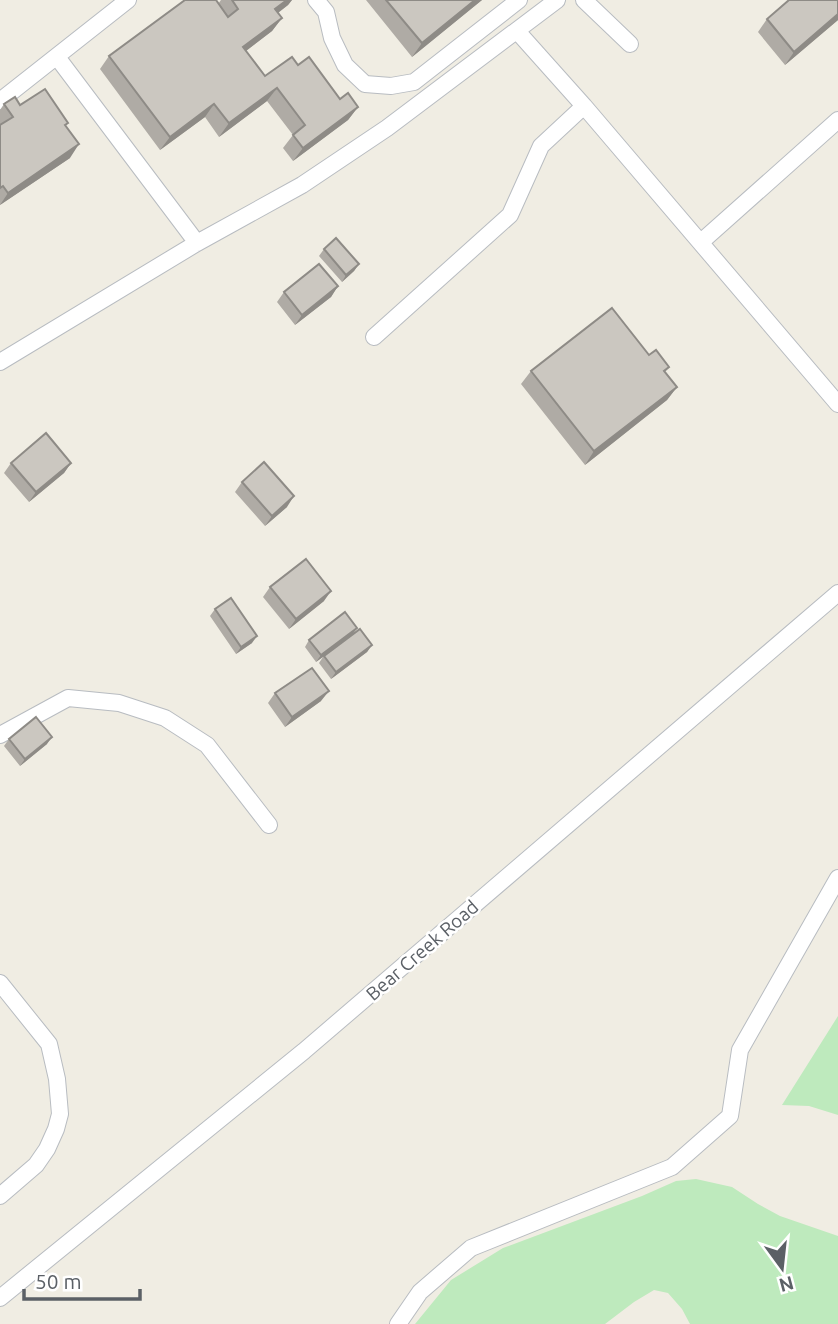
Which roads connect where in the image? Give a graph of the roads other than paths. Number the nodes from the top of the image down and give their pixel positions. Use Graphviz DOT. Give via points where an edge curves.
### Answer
graph roads {
  1 [pos="128,0"];
  2 [pos="316,0"];
  3 [pos="519,0"];
  4 [pos="557,0"];
  5 [pos="584,0"];
  6 [pos="517,31"];
  7 [pos="630,44"];
  8 [pos="57,57"];
  9 [pos="0,101"];
  10 [pos="584,106"];
  11 [pos="838,120"];
  12 [pos="701,242"];
  13 [pos="197,243"];
  14 [pos="374,337"];
  15 [pos="0,362"];
  16 [pos="838,404"];
  17 [pos="838,593"];
  18 [pos="0,735"];
  19 [pos="269,825"];
  20 [pos="838,878"];
  21 [pos="0,982"];
  22 [pos="0,1196"];
  23 [pos="0,1298"];
  24 [pos="398,1324"];
  1 -- 8 [label="street"];
  2 -- 3 [label="street" via="326,12 345,65 365,84 391,86 414,82"];
  4 -- 6 [label="street"];
  5 -- 7 [label="street"];
  6 -- 10 [label="street"];
  6 -- 13 [label="street" via="387,128 302,184"];
  8 -- 9 [label="street"];
  8 -- 13 [label="street"];
  10 -- 12 [label="street"];
  10 -- 14 [label="street" via="541,146 510,215"];
  11 -- 12 [label="street"];
  12 -- 16 [label="street"];
  13 -- 15 [label="street"];
  17 -- 23 [label="street, Bear Creek Road" via="304,1051"];
  18 -- 19 [label="street" via="68,698 119,703 165,718 207,745"];
  20 -- 24 [label="street" via="740,1050 730,1116 672,1167 471,1248 420,1292"];
  21 -- 22 [label="street" via="49,1044 60,1114 36,1165"];
}
